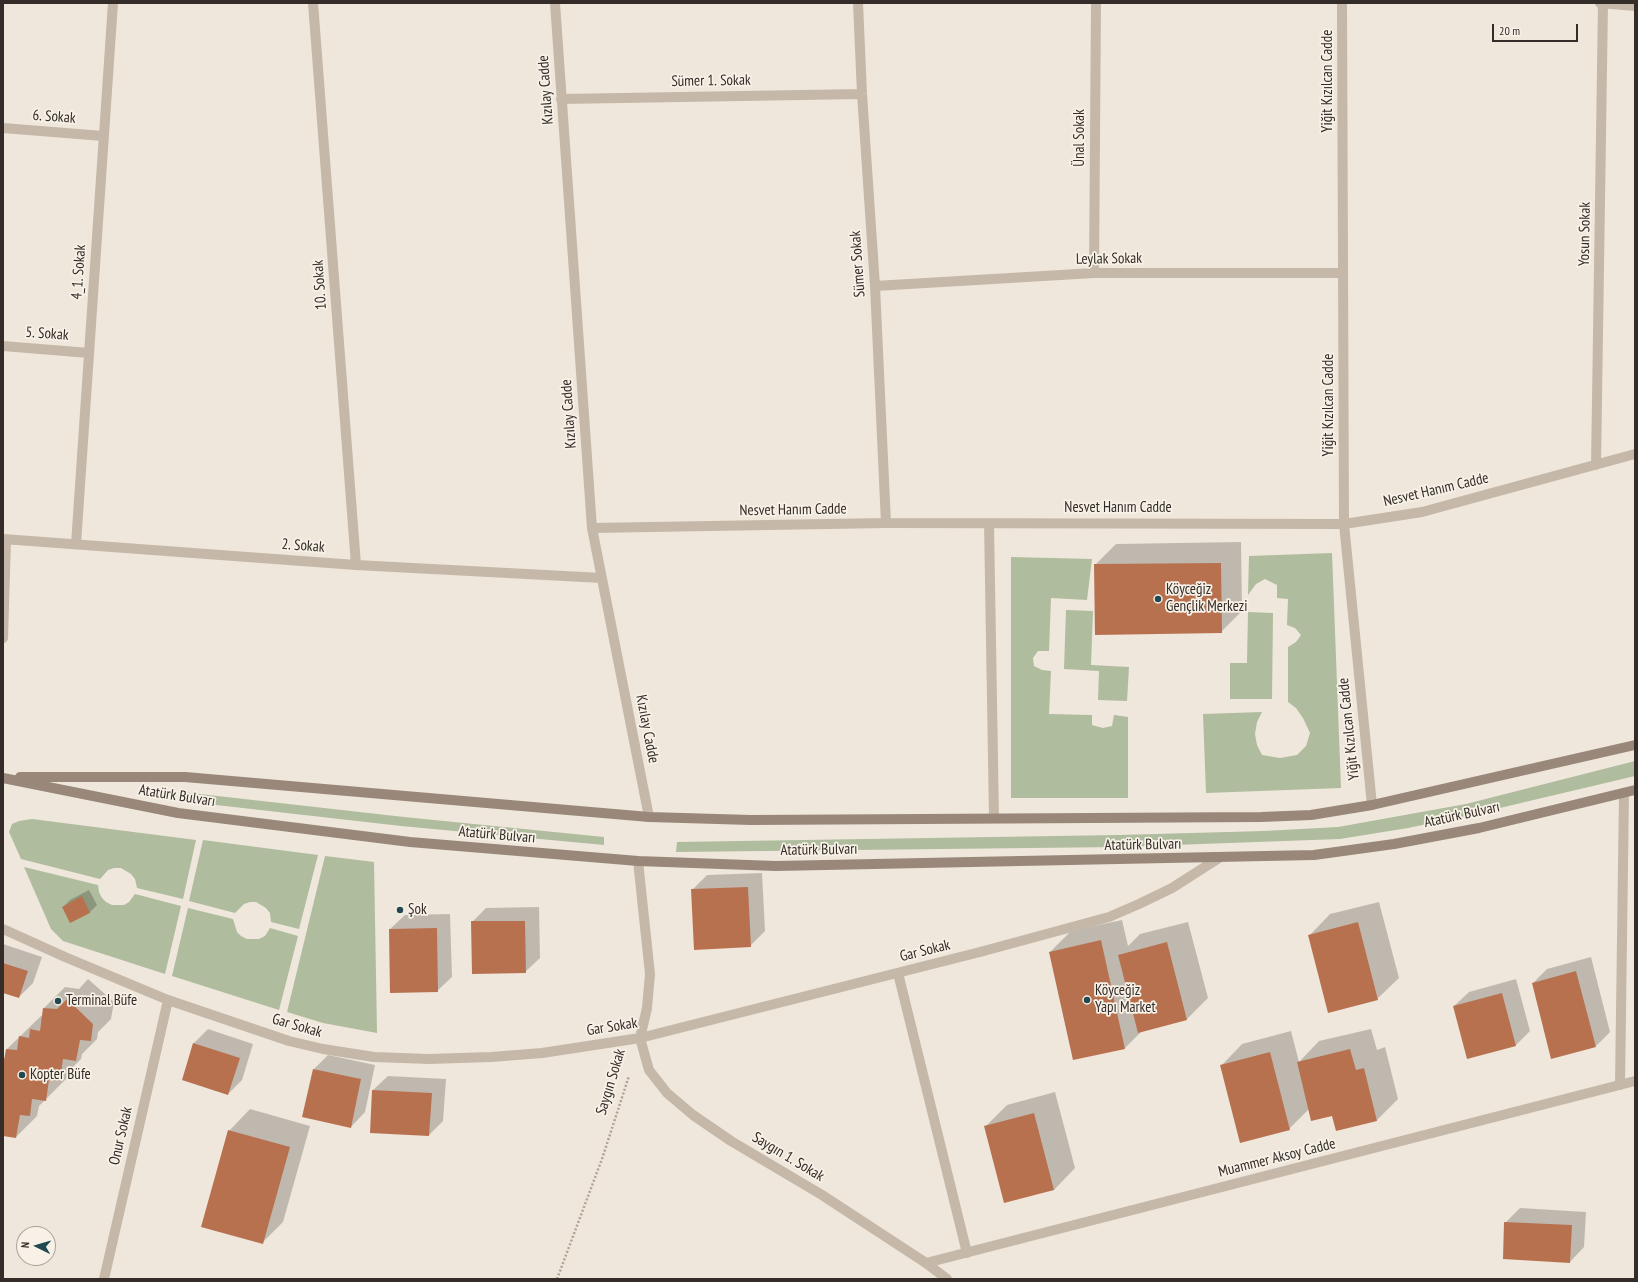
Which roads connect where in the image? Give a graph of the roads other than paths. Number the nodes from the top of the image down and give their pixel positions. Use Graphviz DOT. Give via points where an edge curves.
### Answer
graph roads {
  1 [pos="113,3"];
  2 [pos="313,3"];
  3 [pos="554,3"];
  4 [pos="858,3"];
  5 [pos="1096,3"];
  6 [pos="1342,3"];
  7 [pos="1600,3"];
  8 [pos="1603,3"];
  9 [pos="1635,6"];
  10 [pos="862,94"];
  11 [pos="561,98"];
  12 [pos="3,128"];
  13 [pos="104,136"];
  14 [pos="1094,273"];
  15 [pos="1343,273"];
  16 [pos="875,286"];
  17 [pos="3,346"];
  18 [pos="89,353"];
  19 [pos="1635,454"];
  20 [pos="1596,465"];
  21 [pos="886,523"];
  22 [pos="988,523"];
  23 [pos="1344,524"];
  24 [pos="592,528"];
  25 [pos="4,540"];
  26 [pos="76,544"];
  27 [pos="356,565"];
  28 [pos="602,578"];
  29 [pos="3,638"];
  30 [pos="1635,745"];
  31 [pos="3,778"];
  32 [pos="1635,790"];
  33 [pos="1624,793"];
  34 [pos="1372,805"];
  35 [pos="649,817"];
  36 [pos="994,818"];
  37 [pos="1219,858"];
  38 [pos="638,861"];
  39 [pos="3,929"];
  40 [pos="898,973"];
  41 [pos="168,1000"];
  42 [pos="640,1038"];
  43 [pos="1635,1081"];
  44 [pos="1620,1085"];
  45 [pos="967,1253"];
  46 [pos="926,1263"];
  47 [pos="104,1279"];
  48 [pos="947,1279"];
  1 -- 13 [label="street, 4_1. Sokak"];
  2 -- 27 [label="street, 10. Sokak"];
  3 -- 11 [label="street, Kızılay Cadde"];
  4 -- 10 [label="street, Sümer Sokak"];
  5 -- 14 [label="street, Ünal Sokak"];
  6 -- 15 [label="street, Yiğit Kızılcan Cadde"];
  7 -- 8 [label="street"];
  8 -- 9 [label="street"];
  8 -- 20 [label="street, Yosun Sokak"];
  10 -- 11 [label="street, Sümer 1. Sokak"];
  10 -- 16 [label="street, Sümer Sokak"];
  11 -- 24 [label="street, Kızılay Cadde"];
  12 -- 13 [label="street, 6. Sokak"];
  13 -- 18 [label="street, 4_1. Sokak"];
  14 -- 15 [label="street, Leylak Sokak"];
  14 -- 16 [label="street, Leylak Sokak"];
  15 -- 23 [label="street, Yiğit Kızılcan Cadde"];
  16 -- 21 [label="street, Sümer Sokak"];
  17 -- 18 [label="street, 5. Sokak"];
  18 -- 26 [label="street, 4_1. Sokak"];
  19 -- 20 [label="street, Nesvet Hanım Cadde"];
  20 -- 23 [label="street, Nesvet Hanım Cadde" via="1422,512"];
  21 -- 22 [label="street, Nesvet Hanım Cadde"];
  21 -- 24 [label="street, Nesvet Hanım Cadde"];
  22 -- 23 [label="street, Nesvet Hanım Cadde"];
  22 -- 36 [label="street"];
  23 -- 34 [label="street, Yiğit Kızılcan Cadde"];
  24 -- 28 [label="street, Kızılay Cadde"];
  25 -- 26 [label="street, 2. Sokak"];
  25 -- 29 [label="street"];
  26 -- 27 [label="street, 2. Sokak"];
  27 -- 28 [label="street, 2. Sokak"];
  28 -- 35 [label="street, Kızılay Cadde"];
  30 -- 34 [label="main road, Atatürk Bulvarı"];
  31 -- 35 [label="main road, Atatürk Bulvarı" via="185,777"];
  31 -- 38 [label="main road, Atatürk Bulvarı" via="178,813 410,842"];
  32 -- 33 [label="main road, Atatürk Bulvarı"];
  33 -- 37 [label="main road, Atatürk Bulvarı" via="1479,828 1351,851 1314,855"];
  33 -- 44 [label="street"];
  34 -- 36 [label="main road, Atatürk Bulvarı" via="1311,815 1261,818"];
  35 -- 36 [label="main road, Atatürk Bulvarı" via="751,820"];
  37 -- 38 [label="main road, Atatürk Bulvarı" via="776,866"];
  37 -- 40 [label="street, Gar Sokak" via="1172,888 1109,917"];
  38 -- 42 [label="street, Saygın Sokak" via="650,974 647,1008"];
  39 -- 41 [label="street, Gar Sokak"];
  40 -- 42 [label="street, Gar Sokak"];
  40 -- 45 [label="street"];
  41 -- 42 [label="street, Gar Sokak" via="289,1041 323,1050 374,1057 491,1057 542,1053"];
  41 -- 47 [label="street, Onur Sokak"];
  42 -- 46 [label="street, Saygın 1. Sokak" via="649,1070 667,1093 693,1115"];
  43 -- 44 [label="street, Muammer Aksoy Cadde"];
  44 -- 45 [label="street, Muammer Aksoy Cadde"];
  45 -- 46 [label="street, Muammer Aksoy Cadde"];
  46 -- 48 [label="street, Saygın 1. Sokak"];
}
